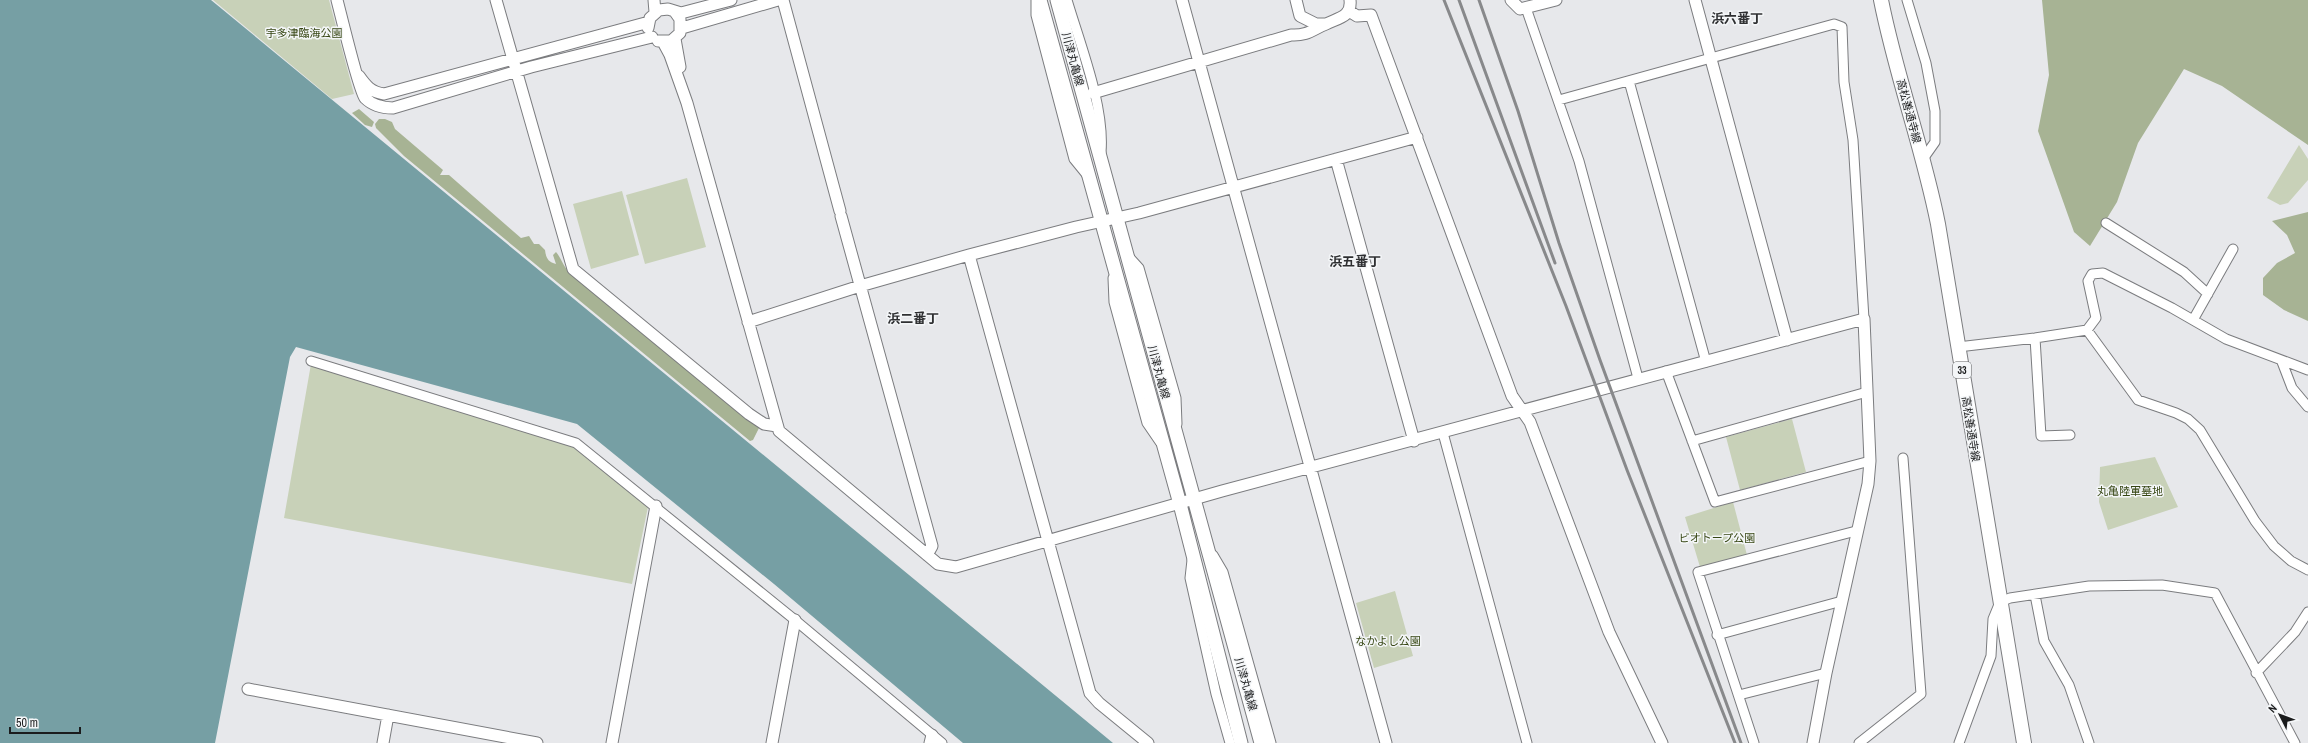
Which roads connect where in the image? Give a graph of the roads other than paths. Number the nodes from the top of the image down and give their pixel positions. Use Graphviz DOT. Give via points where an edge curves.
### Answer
graph roads {
  1 [pos="337,0"];
  2 [pos="496,0"];
  3 [pos="654,0"];
  4 [pos="731,0"];
  5 [pos="778,0"];
  6 [pos="783,0"];
  7 [pos="1036,0"];
  8 [pos="1040,0"];
  9 [pos="1057,0"];
  10 [pos="1067,0"];
  11 [pos="1182,0"];
  12 [pos="1296,0"];
  13 [pos="1511,0"];
  14 [pos="1556,0"];
  15 [pos="1695,0"];
  16 [pos="1881,0"];
  17 [pos="1907,0"];
  18 [pos="1349,6"];
  19 [pos="668,7"];
  20 [pos="1526,8"];
  21 [pos="655,12"];
  22 [pos="1300,16"];
  23 [pos="648,22"];
  24 [pos="1325,24"];
  25 [pos="682,28"];
  26 [pos="1291,35"];
  27 [pos="652,37"];
  28 [pos="675,39"];
  29 [pos="663,42"];
  30 [pos="1711,57"];
  31 [pos="512,59"];
  32 [pos="1199,63"];
  33 [pos="516,72"];
  34 [pos="357,73"];
  35 [pos="1629,81"];
  36 [pos="389,93"];
  37 [pos="1093,93"];
  38 [pos="1559,100"];
  39 [pos="687,103"];
  40 [pos="393,108"];
  41 [pos="1417,137"];
  42 [pos="1336,159"];
  43 [pos="1922,159"];
  44 [pos="1101,162"];
  45 [pos="1088,176"];
  46 [pos="1232,188"];
  47 [pos="1116,218"];
  48 [pos="1100,222"];
  49 [pos="2106,223"];
  50 [pos="2233,249"];
  51 [pos="969,255"];
  52 [pos="860,286"];
  53 [pos="2208,294"];
  54 [pos="1864,319"];
  55 [pos="2193,320"];
  56 [pos="748,322"];
  57 [pos="2087,330"];
  58 [pos="2035,338"];
  59 [pos="1787,340"];
  60 [pos="1958,347"];
  61 [pos="311,361"];
  62 [pos="1706,362"];
  63 [pos="2282,362"];
  64 [pos="2308,370"];
  65 [pos="1666,371"];
  66 [pos="1638,378"];
  67 [pos="1867,392"];
  68 [pos="2308,407"];
  69 [pos="1524,412"];
  70 [pos="777,426"];
  71 [pos="1443,433"];
  72 [pos="2070,435"];
  73 [pos="1414,441"];
  74 [pos="1692,441"];
  75 [pos="1903,458"];
  76 [pos="1870,461"];
  77 [pos="1312,469"];
  78 [pos="1194,500"];
  79 [pos="1180,504"];
  80 [pos="656,506"];
  81 [pos="1856,531"];
  82 [pos="1049,540"];
  83 [pos="1208,547"];
  84 [pos="1193,554"];
  85 [pos="927,555"];
  86 [pos="2308,570"];
  87 [pos="2035,595"];
  88 [pos="1842,601"];
  89 [pos="2000,602"];
  90 [pos="2308,612"];
  91 [pos="795,620"];
  92 [pos="1717,635"];
  93 [pos="1826,672"];
  94 [pos="2256,673"];
  95 [pos="248,689"];
  96 [pos="1739,695"];
  97 [pos="388,715"];
  98 [pos="931,739"];
  99 [pos="383,743"];
  100 [pos="537,743"];
  101 [pos="612,743"];
  102 [pos="772,743"];
  103 [pos="942,743"];
  104 [pos="1148,743"];
  105 [pos="1230,743"];
  106 [pos="1241,743"];
  107 [pos="1261,743"];
  108 [pos="1271,743"];
  109 [pos="1386,743"];
  110 [pos="1527,743"];
  111 [pos="1662,743"];
  112 [pos="1754,743"];
  113 [pos="1813,743"];
  114 [pos="1859,743"];
  115 [pos="1959,743"];
  116 [pos="2024,743"];
  117 [pos="2089,743"];
  118 [pos="2294,743"];
  1 -- 34 [label="street"];
  2 -- 31 [label="street"];
  3 -- 21 [label="street"];
  4 -- 19 [label="street" via="692,11"];
  5 -- 25 [label="street"];
  6 -- 52 [label="street"];
  7 -- 45 [label="street" via="1036,15 1074,160"];
  8 -- 45 [label="main road, 川津丸亀線"];
  9 -- 44 [label="main road, 川津丸亀線"];
  10 -- 37 [label="street"];
  11 -- 32 [label="street"];
  12 -- 22 [label="street"];
  13 -- 20 [label="street" via="1520,9"];
  14 -- 20 [label="street"];
  15 -- 30 [label="street"];
  16 -- 43 [label="main road, 高松善通寺線 / 33"];
  17 -- 43 [label="street" via="1926,63 1935,111 1935,142"];
  18 -- 24 [label="street" via="1342,18"];
  18 -- 41 [label="street" via="1357,16 1371,15"];
  19 -- 21 [label="street"];
  19 -- 25 [label="street" via="680,19"];
  20 -- 38 [label="street"];
  21 -- 23 [label="street"];
  22 -- 24 [label="street" via="1316,24"];
  22 -- 26 [label="street"];
  23 -- 27 [label="street"];
  23 -- 31 [label="street"];
  24 -- 26 [label="street" via="1316,31 1298,36"];
  25 -- 28 [label="street"];
  26 -- 32 [label="street"];
  27 -- 29 [label="street"];
  27 -- 33 [label="street"];
  28 -- 29 [label="street"];
  28 -- 39 [label="street"];
  29 -- 39 [label="street"];
  30 -- 35 [label="street"];
  30 -- 54 [label="street" via="1834,24 1842,27 1844,82 1853,140"];
  30 -- 59 [label="street"];
  31 -- 33 [label="street"];
  31 -- 36 [label="street"];
  32 -- 37 [label="street"];
  32 -- 46 [label="street"];
  33 -- 40 [label="street"];
  33 -- 70 [label="street" via="573,269 749,414 764,424"];
  34 -- 36 [label="street" via="374,92"];
  34 -- 40 [label="street" via="360,89 365,97 383,108"];
  35 -- 38 [label="street"];
  35 -- 62 [label="street"];
  36 -- 40 [label="street"];
  37 -- 44 [label="street" via="1102,136"];
  38 -- 66 [label="street" via="1579,161"];
  39 -- 56 [label="street"];
  41 -- 42 [label="street"];
  41 -- 69 [label="street" via="1512,396"];
  42 -- 46 [label="street"];
  42 -- 73 [label="street"];
  43 -- 60 [label="main road, 高松善通寺線 / 33" via="1938,224"];
  44 -- 47 [label="main road, 川津丸亀線"];
  45 -- 48 [label="main road, 川津丸亀線"];
  46 -- 47 [label="street"];
  46 -- 77 [label="street"];
  47 -- 48 [label="street"];
  47 -- 78 [label="main road, 川津丸亀線"];
  48 -- 51 [label="street"];
  48 -- 79 [label="main road, 川津丸亀線"];
  49 -- 53 [label="street" via="2184,272"];
  50 -- 53 [label="street"];
  51 -- 52 [label="street"];
  51 -- 82 [label="street"];
  52 -- 56 [label="street"];
  52 -- 85 [label="street" via="932,546"];
  53 -- 55 [label="street"];
  54 -- 59 [label="street"];
  54 -- 67 [label="street"];
  55 -- 57 [label="street" via="2112,277 2097,272 2092,274 2088,281 2096,318"];
  55 -- 63 [label="street" via="2226,339"];
  56 -- 70 [label="street"];
  57 -- 58 [label="street"];
  57 -- 86 [label="street" via="2138,400 2176,413 2188,419 2200,430 2255,521 2274,546 2291,561"];
  58 -- 60 [label="street"];
  58 -- 72 [label="street" via="2041,436"];
  59 -- 62 [label="street"];
  60 -- 89 [label="main road, 高松善通寺線 / 33"];
  61 -- 80 [label="street" via="576,443"];
  62 -- 65 [label="street"];
  63 -- 64 [label="street"];
  63 -- 68 [label="street" via="2292,388"];
  65 -- 66 [label="street"];
  65 -- 74 [label="street"];
  66 -- 69 [label="street"];
  67 -- 74 [label="street"];
  67 -- 76 [label="street"];
  69 -- 71 [label="street"];
  69 -- 111 [label="street" via="1609,632"];
  70 -- 85 [label="street" via="782,435"];
  71 -- 73 [label="street"];
  71 -- 110 [label="street"];
  73 -- 77 [label="street"];
  74 -- 76 [label="street" via="1716,502"];
  75 -- 114 [label="street" via="1921,694"];
  76 -- 81 [label="street" via="1868,484"];
  77 -- 78 [label="street"];
  77 -- 109 [label="street"];
  78 -- 79 [label="street"];
  78 -- 83 [label="main road, 川津丸亀線"];
  79 -- 82 [label="street"];
  79 -- 84 [label="main road, 川津丸亀線"];
  80 -- 91 [label="street"];
  80 -- 101 [label="street"];
  81 -- 88 [label="street"];
  81 -- 92 [label="street" via="1698,572"];
  82 -- 85 [label="street" via="956,567 938,564"];
  82 -- 104 [label="street" via="1090,693 1098,703"];
  83 -- 107 [label="main road, 川津丸亀線"];
  83 -- 108 [label="street" via="1223,572"];
  84 -- 105 [label="street" via="1190,578 1216,694"];
  84 -- 106 [label="main road, 川津丸亀線"];
  87 -- 89 [label="street"];
  87 -- 94 [label="street" via="2089,586 2147,585 2215,593"];
  87 -- 117 [label="street" via="2044,641 2069,685"];
  88 -- 92 [label="street"];
  88 -- 93 [label="street"];
  89 -- 115 [label="street" via="1993,619 1991,656"];
  89 -- 116 [label="main road, 高松善通寺線 / 33"];
  90 -- 94 [label="street" via="2295,632"];
  91 -- 98 [label="street"];
  91 -- 102 [label="street"];
  92 -- 96 [label="street"];
  93 -- 96 [label="street"];
  93 -- 113 [label="street"];
  94 -- 118 [label="street"];
  95 -- 97 [label="street"];
  96 -- 112 [label="street"];
  97 -- 99 [label="street"];
  97 -- 100 [label="street"];
  98 -- 103 [label="street"];
}
